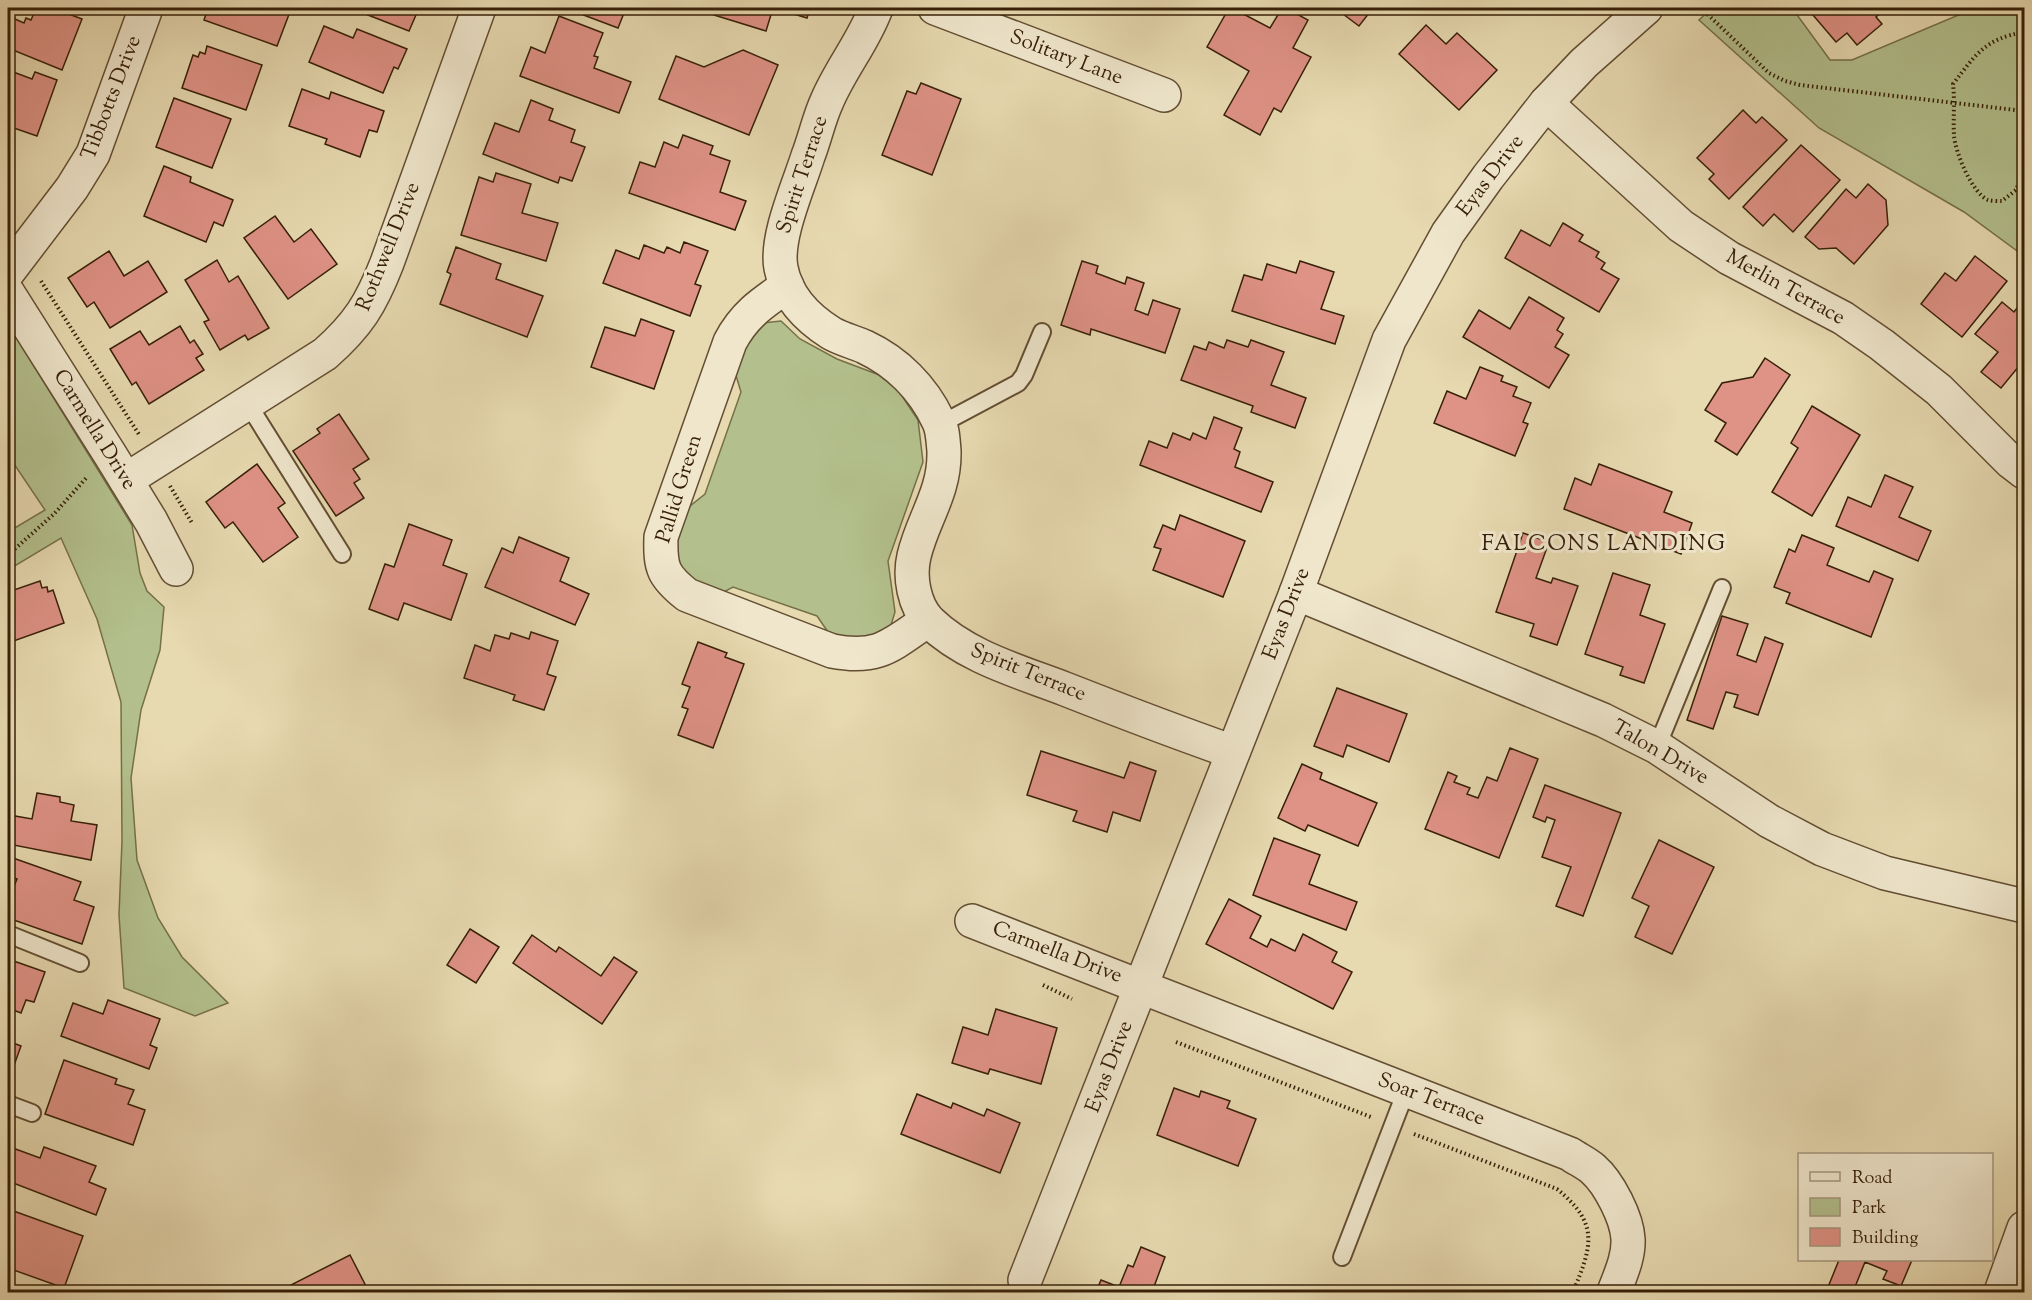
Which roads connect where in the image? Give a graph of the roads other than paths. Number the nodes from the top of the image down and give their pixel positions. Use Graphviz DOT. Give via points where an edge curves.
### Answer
graph roads {
  1 [pos="146,8"];
  2 [pos="478,8"];
  3 [pos="876,8"];
  4 [pos="935,8"];
  5 [pos="1646,8"];
  6 [pos="1164,95"];
  7 [pos="1546,103"];
  8 [pos="13,264"];
  9 [pos="787,286"];
  10 [pos="8,294"];
  11 [pos="1042,332"];
  12 [pos="248,404"];
  13 [pos="940,424"];
  14 [pos="118,468"];
  15 [pos="2025,472"];
  16 [pos="342,554"];
  17 [pos="176,569"];
  18 [pos="1722,588"];
  19 [pos="1296,593"];
  20 [pos="928,620"];
  21 [pos="1658,747"];
  22 [pos="1233,752"];
  23 [pos="2025,906"];
  24 [pos="972,921"];
  25 [pos="8,934"];
  26 [pos="80,963"];
  27 [pos="1141,985"];
  28 [pos="1406,1091"];
  29 [pos="8,1104"];
  30 [pos="32,1113"];
  31 [pos="2025,1228"];
  32 [pos="1342,1257"];
  33 [pos="1026,1280"];
  34 [pos="1614,1293"];
  35 [pos="2001,1293"];
  1 -- 8 [label="street, Tibbotts Drive" via="93,154 72,188"];
  2 -- 12 [label="street, Rothwell Drive" via="371,302 344,338 325,354"];
  3 -- 9 [label="street, Spirit Terrace" via="827,101 786,223 780,267"];
  4 -- 6 [label="street, Solitary Lane"];
  5 -- 7 [label="street, Eyas Drive"];
  7 -- 15 [label="street, Merlin Terrace" via="1681,226 1729,258 1843,318 1882,345 1939,390"];
  7 -- 19 [label="street, Eyas Drive" via="1448,233 1416,287 1389,340"];
  9 -- 13 [label="street, Spirit Terrace" via="810,318 832,334 867,348 898,367 918,387"];
  9 -- 20 [label="street, Pallid Green" via="745,318 730,342 661,537 664,570 687,595 832,651 852,655 888,648"];
  10 -- 14 [label="street, Carmella Drive"];
  11 -- 13 [label="lane" via="1018,383"];
  12 -- 14 [label="street, Rothwell Drive" via="148,449"];
  12 -- 16 [label="lane"];
  13 -- 20 [label="street, Spirit Terrace" via="944,467 941,486 911,568 919,605"];
  14 -- 17 [label="street, Carmella Drive"];
  18 -- 21 [label="lane"];
  19 -- 21 [label="street, Talon Drive"];
  19 -- 22 [label="street, Eyas Drive"];
  20 -- 22 [label="street, Spirit Terrace" via="970,652"];
  21 -- 23 [label="street, Talon Drive" via="1769,821 1822,849 1885,873"];
  22 -- 27 [label="street, Eyas Drive"];
  24 -- 27 [label="street, Carmella Drive"];
  25 -- 26 [label="lane"];
  27 -- 28 [label="street, Soar Terrace"];
  27 -- 33 [label="street, Eyas Drive"];
  28 -- 32 [label="lane"];
  28 -- 34 [label="street, Soar Terrace" via="1570,1154 1594,1170 1622,1213 1628,1239"];
  29 -- 30 [label="lane"];
  31 -- 35 [label="street"];
}
